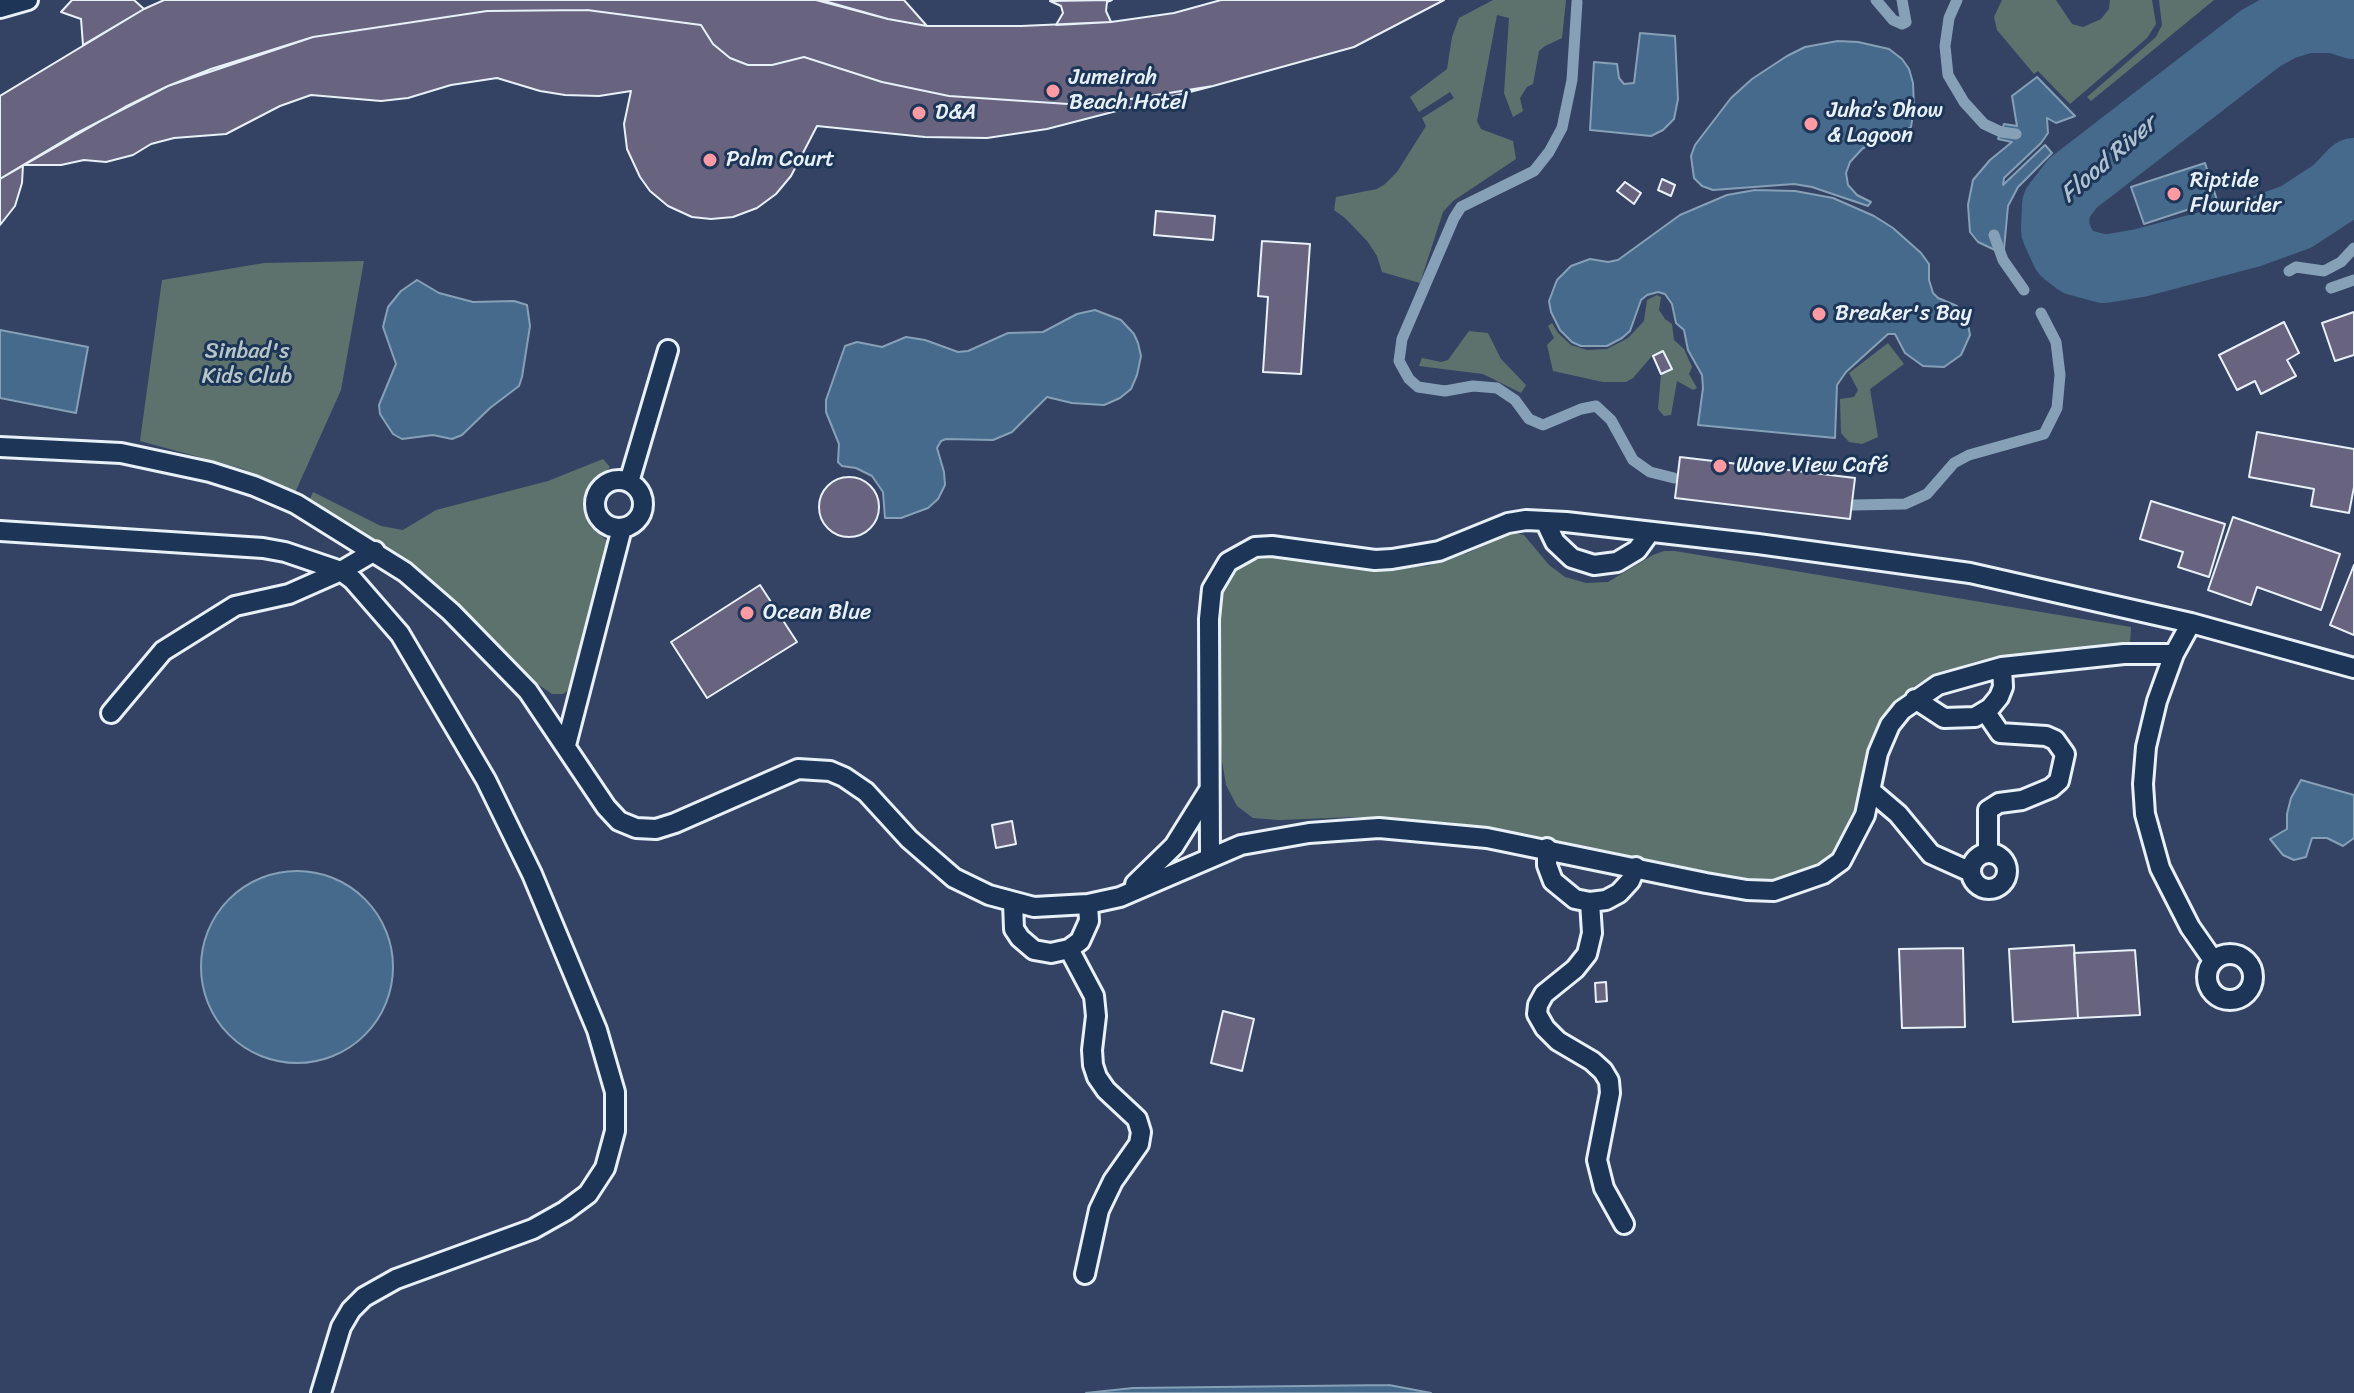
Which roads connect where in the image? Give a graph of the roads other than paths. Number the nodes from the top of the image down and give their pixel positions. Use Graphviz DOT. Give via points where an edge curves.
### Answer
graph roads {
  1 [pos="28,0"];
  2 [pos="0,8"];
  3 [pos="668,350"];
  4 [pos="0,447"];
  5 [pos="629,482"];
  6 [pos="1545,521"];
  7 [pos="622,528"];
  8 [pos="0,531"];
  9 [pos="1650,532"];
  10 [pos="375,551"];
  11 [pos="341,571"];
  12 [pos="2191,623"];
  13 [pos="2174,654"];
  14 [pos="2002,667"];
  15 [pos="2354,668"];
  16 [pos="1915,699"];
  17 [pos="1985,711"];
  18 [pos="111,713"];
  19 [pos="566,745"];
  20 [pos="1209,790"];
  21 [pos="1871,791"];
  22 [pos="1547,848"];
  23 [pos="1988,853"];
  24 [pos="1210,856"];
  25 [pos="1636,867"];
  26 [pos="1971,872"];
  27 [pos="1120,897"];
  28 [pos="1590,902"];
  29 [pos="1013,903"];
  30 [pos="1088,904"];
  31 [pos="1069,949"];
  32 [pos="2213,960"];
  33 [pos="1624,1224"];
  34 [pos="1085,1274"];
  35 [pos="321,1393"];
  1 -- 2 [label="lane"];
  3 -- 5 [label="lane"];
  4 -- 10 [label="lane" via="121,453 210,472 296,504"];
  5 -- 7 [label="lane" via="640,493 643,508 638,519"];
  5 -- 7 [label="lane" via="607,482 595,500 604,522"];
  6 -- 9 [label="lane"];
  6 -- 9 [label="lane" via="1555,542 1572,558 1594,565 1617,562 1637,550"];
  6 -- 20 [label="lane" via="1508,523 1416,557 1375,560 1272,546 1255,547 1228,562 1212,589 1209,619"];
  7 -- 19 [label="lane"];
  8 -- 11 [label="lane" via="263,548"];
  9 -- 12 [label="lane" via="1970,573"];
  10 -- 11 [label="lane"];
  10 -- 19 [label="lane" via="428,592 507,667"];
  11 -- 18 [label="lane" via="289,594 235,606 163,651"];
  11 -- 35 [label="lane" via="400,634 511,828 597,1030 615,1092 615,1131 605,1168 588,1194 565,1211 364,1297 341,1327"];
  12 -- 13 [label="lane"];
  12 -- 15 [label="lane"];
  13 -- 14 [label="lane"];
  13 -- 32 [label="lane" via="2146,747 2145,814 2160,868"];
  14 -- 16 [label="lane" via="1957,678"];
  14 -- 17 [label="lane" via="2003,687"];
  16 -- 17 [label="lane" via="1944,718 1975,717"];
  16 -- 21 [label="lane" via="1883,738"];
  17 -- 23 [label="lane" via="2000,733 2046,736 2065,754 2059,781 2051,788 1988,810"];
  19 -- 29 [label="lane" via="606,807 619,821 636,828 675,823 798,769 830,771 866,792 947,873"];
  20 -- 24 [label="lane"];
  20 -- 27 [label="lane" via="1174,846"];
  21 -- 25 [label="lane" via="1841,861 1798,885 1747,890"];
  21 -- 26 [label="lane" via="1931,854"];
  22 -- 24 [label="lane" via="1379,828 1271,839"];
  22 -- 25 [label="lane"];
  22 -- 28 [label="lane" via="1553,881 1575,899"];
  23 -- 26 [label="lane" via="1979,856"];
  23 -- 26 [label="lane" via="2005,861 2005,879 1999,886 1981,887"];
  24 -- 27 [label="lane"];
  25 -- 28 [label="lane" via="1619,893"];
  27 -- 30 [label="lane"];
  28 -- 33 [label="lane" via="1587,954 1544,994 1537,1014 1558,1041 1592,1061 1609,1081 1597,1160 1604,1188"];
  29 -- 30 [label="lane"];
  29 -- 31 [label="lane" via="1014,929 1034,950"];
  30 -- 31 [label="lane" via="1086,932"];
  31 -- 34 [label="lane" via="1094,996 1097,1077 1137,1119 1141,1132 1099,1210"];
}
